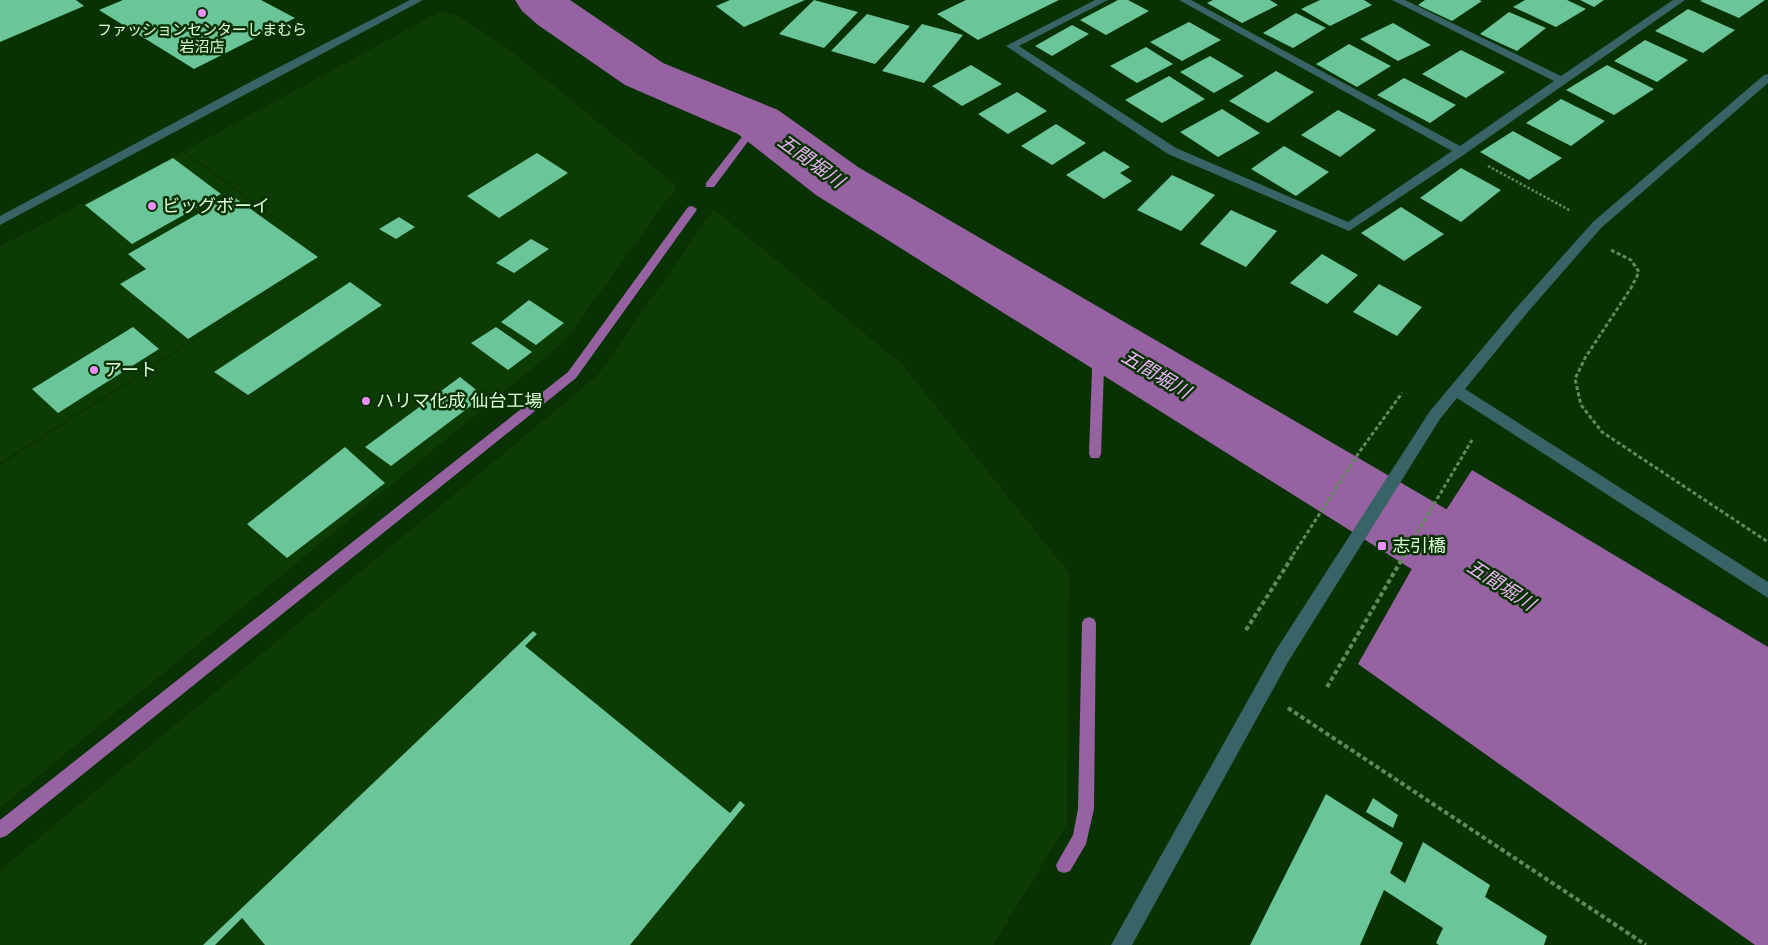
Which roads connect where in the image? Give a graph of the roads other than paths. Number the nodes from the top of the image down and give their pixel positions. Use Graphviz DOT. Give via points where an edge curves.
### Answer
graph roads {
  1 [pos="418,0"];
  2 [pos="1103,0"];
  3 [pos="1184,0"];
  4 [pos="1398,0"];
  5 [pos="1680,0"];
  6 [pos="1768,77"];
  7 [pos="1560,80"];
  8 [pos="1461,151"];
  9 [pos="0,220"];
  10 [pos="1456,390"];
  11 [pos="1768,591"];
  12 [pos="1121,945"];
  1 -- 9 [label="street"];
  2 -- 8 [label="street" via="1011,46 1172,151 1349,227"];
  3 -- 8 [label="street"];
  4 -- 7 [label="street"];
  5 -- 7 [label="street"];
  6 -- 10 [label="street" via="1597,225"];
  7 -- 8 [label="street"];
  10 -- 11 [label="street"];
  10 -- 12 [label="street" via="1435,415 1282,656"];
}
